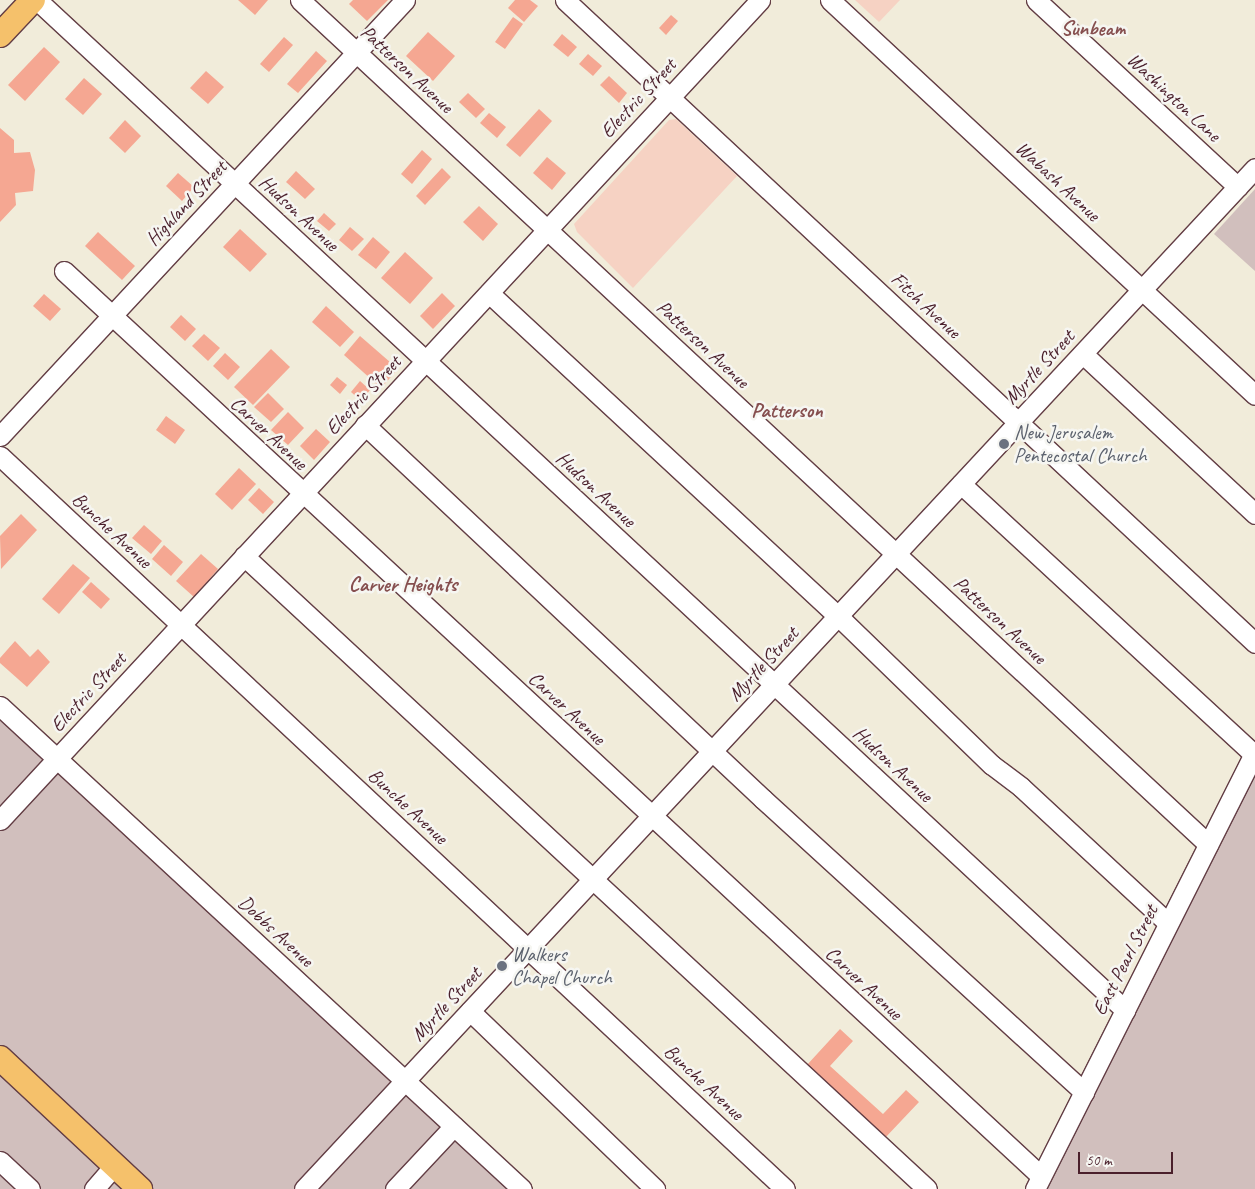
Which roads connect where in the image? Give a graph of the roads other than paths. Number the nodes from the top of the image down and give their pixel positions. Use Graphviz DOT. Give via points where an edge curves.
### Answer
graph roads {
  1 [pos="35,0"];
  2 [pos="300,0"];
  3 [pos="405,0"];
  4 [pos="566,0"];
  5 [pos="760,0"];
  6 [pos="830,0"];
  7 [pos="1036,0"];
  8 [pos="0,35"];
  9 [pos="356,53"];
  10 [pos="670,97"];
  11 [pos="1255,168"];
  12 [pos="235,184"];
  13 [pos="1238,187"];
  14 [pos="547,230"];
  15 [pos="64,271"];
  16 [pos="1142,290"];
  17 [pos="489,293"];
  18 [pos="110,318"];
  19 [pos="1082,354"];
  20 [pos="425,361"];
  21 [pos="1255,395"];
  22 [pos="1019,422"];
  23 [pos="365,426"];
  24 [pos="0,436"];
  25 [pos="0,456"];
  26 [pos="962,484"];
  27 [pos="302,494"];
  28 [pos="1255,514"];
  29 [pos="896,554"];
  30 [pos="244,556"];
  31 [pos="838,616"];
  32 [pos="181,625"];
  33 [pos="1255,643"];
  34 [pos="774,685"];
  35 [pos="0,706"];
  36 [pos="714,750"];
  37 [pos="1254,753"];
  38 [pos="57,759"];
  39 [pos="651,817"];
  40 [pos="0,820"];
  41 [pos="1208,844"];
  42 [pos="593,880"];
  43 [pos="1168,923"];
  44 [pos="528,949"];
  45 [pos="1124,1010"];
  46 [pos="470,1011"];
  47 [pos="0,1058"];
  48 [pos="405,1081"];
  49 [pos="1084,1092"];
  50 [pos="454,1126"];
  51 [pos="0,1161"];
  52 [pos="115,1166"];
  53 [pos="1038,1182"];
  54 [pos="306,1188"];
  55 [pos="30,1189"];
  56 [pos="94,1189"];
  57 [pos="140,1189"];
  58 [pos="395,1189"];
  59 [pos="522,1189"];
  60 [pos="655,1189"];
  61 [pos="786,1189"];
  62 [pos="927,1189"];
  1 -- 8 [label="main road"];
  1 -- 12 [label="street, Hudson Avenue"];
  2 -- 9 [label="street, Patterson Avenue"];
  3 -- 9 [label="street, Highland Street"];
  4 -- 10 [label="street, Fitch Avenue"];
  5 -- 10 [label="street, Electric Street"];
  6 -- 16 [label="street, Wabash Avenue"];
  7 -- 13 [label="street, Washington Lane"];
  9 -- 12 [label="street, Highland Street"];
  9 -- 14 [label="street, Patterson Avenue"];
  10 -- 14 [label="street, Electric Street"];
  10 -- 22 [label="street, Fitch Avenue"];
  11 -- 13 [label="street, Myrtle Street"];
  12 -- 18 [label="street, Highland Street"];
  12 -- 20 [label="street, Hudson Avenue"];
  13 -- 16 [label="street, Myrtle Street"];
  14 -- 17 [label="street, Electric Street"];
  14 -- 29 [label="street, Patterson Avenue"];
  15 -- 18 [label="street, Carver Avenue"];
  16 -- 19 [label="street, Myrtle Street"];
  16 -- 21 [label="street, Wabash Avenue"];
  17 -- 20 [label="street, Electric Street"];
  17 -- 31 [label="street"];
  18 -- 24 [label="street, Highland Street"];
  18 -- 27 [label="street, Carver Avenue"];
  19 -- 22 [label="street, Myrtle Street"];
  19 -- 28 [label="street"];
  20 -- 23 [label="street, Electric Street"];
  20 -- 34 [label="street, Hudson Avenue"];
  22 -- 26 [label="street, Myrtle Street"];
  22 -- 33 [label="street, Fitch Avenue"];
  23 -- 27 [label="street, Electric Street"];
  23 -- 36 [label="street"];
  25 -- 32 [label="street, Bunche Avenue"];
  26 -- 29 [label="street, Myrtle Street"];
  26 -- 37 [label="street"];
  27 -- 30 [label="street, Electric Street"];
  27 -- 39 [label="street, Carver Avenue"];
  29 -- 31 [label="street, Myrtle Street"];
  29 -- 41 [label="street, Patterson Avenue"];
  30 -- 32 [label="street, Electric Street"];
  30 -- 42 [label="street"];
  31 -- 34 [label="street, Myrtle Street"];
  31 -- 43 [label="street" via="992,766 1021,787"];
  32 -- 38 [label="street, Electric Street"];
  32 -- 44 [label="street, Bunche Avenue"];
  34 -- 36 [label="street, Myrtle Street"];
  34 -- 45 [label="street, Hudson Avenue"];
  35 -- 38 [label="street, Dobbs Avenue"];
  36 -- 39 [label="street, Myrtle Street"];
  36 -- 49 [label="street" via="763,799"];
  37 -- 41 [label="street, East Pearl Street"];
  38 -- 40 [label="street, Electric Street"];
  38 -- 48 [label="street, Dobbs Avenue"];
  39 -- 42 [label="street, Myrtle Street"];
  39 -- 53 [label="street, Carver Avenue"];
  41 -- 43 [label="street, East Pearl Street"];
  42 -- 44 [label="street, Myrtle Street"];
  42 -- 62 [label="street"];
  43 -- 45 [label="street, East Pearl Street"];
  44 -- 46 [label="street, Myrtle Street"];
  44 -- 61 [label="street, Bunche Avenue"];
  45 -- 49 [label="street, East Pearl Street"];
  46 -- 48 [label="street, Myrtle Street"];
  46 -- 60 [label="street"];
  47 -- 52 [label="main road"];
  48 -- 50 [label="street, Dobbs Avenue"];
  48 -- 54 [label="street, Myrtle Street"];
  49 -- 53 [label="street, East Pearl Street"];
  50 -- 58 [label="street"];
  50 -- 59 [label="street, Dobbs Avenue"];
  51 -- 55 [label="street"];
  52 -- 56 [label="street"];
  52 -- 57 [label="main road"];
}
